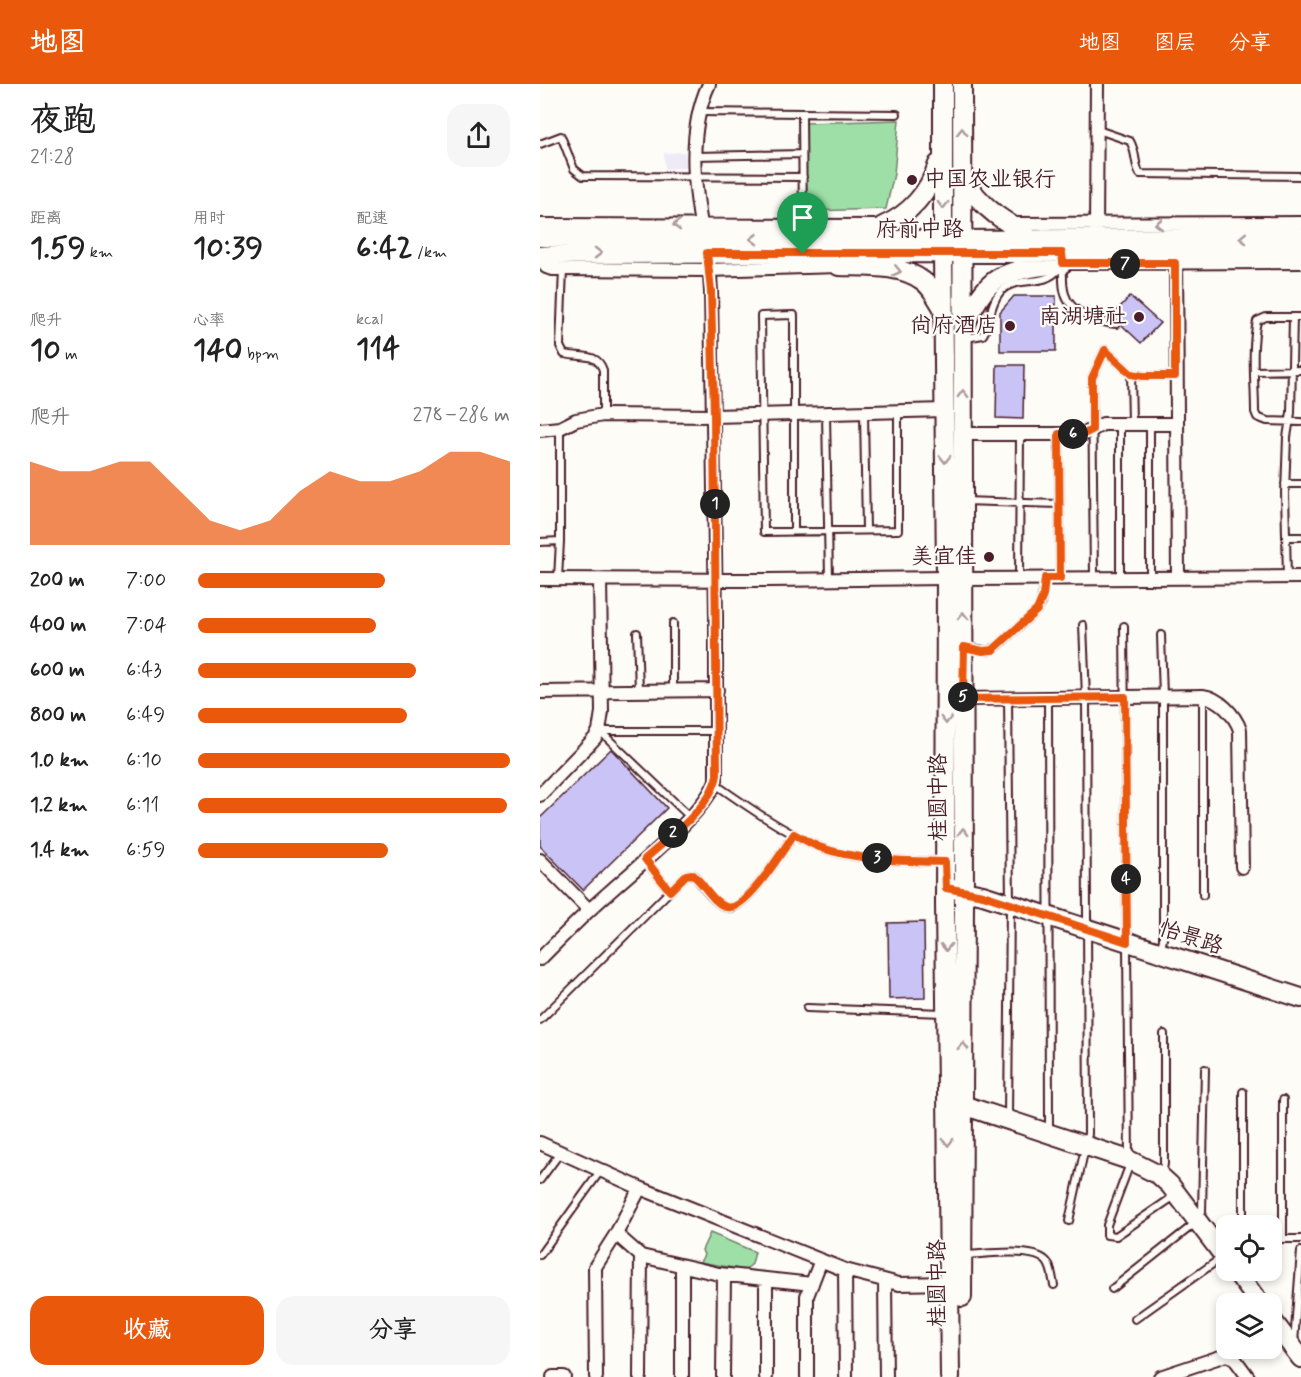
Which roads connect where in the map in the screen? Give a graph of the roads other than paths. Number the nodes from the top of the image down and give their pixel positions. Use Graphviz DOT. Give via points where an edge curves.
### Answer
graph roads {
  1 [pos="709,84"];
  2 [pos="943,84"];
  3 [pos="962,84"];
  4 [pos="1097,84"];
  5 [pos="700,112"];
  6 [pos="802,113"];
  7 [pos="897,114"];
  8 [pos="1098,130"];
  9 [pos="943,138"];
  10 [pos="540,144"];
  11 [pos="802,154"];
  12 [pos="695,156"];
  13 [pos="962,175"];
  14 [pos="1301,176"];
  15 [pos="802,177"];
  16 [pos="695,178"];
  17 [pos="1301,222"];
  18 [pos="1011,224"];
  19 [pos="540,225"];
  20 [pos="881,233"];
  21 [pos="540,237"];
  22 [pos="1301,237"];
  23 [pos="803,239"];
  24 [pos="1030,239"];
  25 [pos="1103,246"];
  26 [pos="705,247"];
  27 [pos="943,247"];
  28 [pos="962,247"];
  29 [pos="1301,252"];
  30 [pos="540,256"];
  31 [pos="1063,258"];
  32 [pos="1176,258"];
  33 [pos="836,260"];
  34 [pos="1301,262"];
  35 [pos="563,269"];
  36 [pos="943,308"];
  37 [pos="1293,317"];
  38 [pos="1301,317"];
  39 [pos="1116,324"];
  40 [pos="962,335"];
  41 [pos="1292,370"];
  42 [pos="1301,370"];
  43 [pos="1255,371"];
  44 [pos="1131,374"];
  45 [pos="1175,376"];
  46 [pos="945,410"];
  47 [pos="898,411"];
  48 [pos="864,412"];
  49 [pos="826,413"];
  50 [pos="795,414"];
  51 [pos="603,415"];
  52 [pos="762,415"];
  53 [pos="714,416"];
  54 [pos="1290,421"];
  55 [pos="1301,422"];
  56 [pos="1126,423"];
  57 [pos="1176,423"];
  58 [pos="1150,424"];
  59 [pos="560,428"];
  60 [pos="540,430"];
  61 [pos="1092,430"];
  62 [pos="964,434"];
  63 [pos="1020,434"];
  64 [pos="1059,434"];
  65 [pos="1285,484"];
  66 [pos="1301,484"];
  67 [pos="963,501"];
  68 [pos="1020,503"];
  69 [pos="1059,504"];
  70 [pos="866,530"];
  71 [pos="794,531"];
  72 [pos="828,531"];
  73 [pos="1287,537"];
  74 [pos="1301,537"];
  75 [pos="560,541"];
  76 [pos="540,542"];
  77 [pos="1287,576"];
  78 [pos="1178,577"];
  79 [pos="1301,577"];
  80 [pos="829,578"];
  81 [pos="955,578"];
  82 [pos="1019,578"];
  83 [pos="1045,578"];
  84 [pos="1060,578"];
  85 [pos="1094,578"];
  86 [pos="1120,578"];
  87 [pos="1150,578"];
  88 [pos="540,579"];
  89 [pos="558,579"];
  90 [pos="600,580"];
  91 [pos="715,580"];
  92 [pos="673,623"];
  93 [pos="1083,625"];
  94 [pos="1124,626"];
  95 [pos="637,633"];
  96 [pos="1161,635"];
  97 [pos="964,647"];
  98 [pos="639,690"];
  99 [pos="673,690"];
  100 [pos="717,690"];
  101 [pos="602,691"];
  102 [pos="540,692"];
  103 [pos="1203,696"];
  104 [pos="1086,697"];
  105 [pos="1125,697"];
  106 [pos="1163,697"];
  107 [pos="1008,698"];
  108 [pos="1048,698"];
  109 [pos="963,699"];
  110 [pos="599,731"];
  111 [pos="717,731"];
  112 [pos="715,784"];
  113 [pos="540,795"];
  114 [pos="690,818"];
  115 [pos="794,834"];
  116 [pos="645,859"];
  117 [pos="540,860"];
  118 [pos="945,862"];
  119 [pos="1242,867"];
  120 [pos="955,890"];
  121 [pos="670,891"];
  122 [pos="1203,895"];
  123 [pos="1010,905"];
  124 [pos="589,910"];
  125 [pos="1049,916"];
  126 [pos="1087,928"];
  127 [pos="1127,942"];
  128 [pos="1159,953"];
  129 [pos="540,959"];
  130 [pos="1301,998"];
  131 [pos="807,1008"];
  132 [pos="946,1014"];
  133 [pos="540,1020"];
  134 [pos="1164,1034"];
  135 [pos="1205,1069"];
  136 [pos="1242,1092"];
  137 [pos="1283,1100"];
  138 [pos="963,1105"];
  139 [pos="1008,1120"];
  140 [pos="1049,1133"];
  141 [pos="540,1143"];
  142 [pos="1087,1146"];
  143 [pos="561,1152"];
  144 [pos="1129,1160"];
  145 [pos="601,1170"];
  146 [pos="1161,1176"];
  147 [pos="540,1180"];
  148 [pos="640,1188"];
  149 [pos="1177,1194"];
  150 [pos="1244,1215"];
  151 [pos="1069,1221"];
  152 [pos="1198,1221"];
  153 [pos="616,1234"];
  154 [pos="1283,1239"];
  155 [pos="1301,1239"];
  156 [pos="1216,1242"];
  157 [pos="1301,1251"];
  158 [pos="962,1254"];
  159 [pos="540,1255"];
  160 [pos="641,1256"];
  161 [pos="1216,1258"];
  162 [pos="821,1260"];
  163 [pos="682,1266"];
  164 [pos="845,1270"];
  165 [pos="724,1275"];
  166 [pos="766,1280"];
  167 [pos="885,1281"];
  168 [pos="956,1283"];
  169 [pos="812,1284"];
  170 [pos="1054,1285"];
  171 [pos="1112,1288"];
  172 [pos="1135,1319"];
  173 [pos="1282,1333"];
  174 [pos="1297,1352"];
  175 [pos="553,1377"];
  176 [pos="564,1377"];
  177 [pos="596,1377"];
  178 [pos="640,1377"];
  179 [pos="682,1377"];
  180 [pos="723,1377"];
  181 [pos="766,1377"];
  182 [pos="807,1377"];
  183 [pos="846,1377"];
  184 [pos="886,1377"];
  185 [pos="950,1377"];
  186 [pos="963,1377"];
  187 [pos="1160,1377"];
  188 [pos="1248,1377"];
  1 -- 5 [label="street"];
  2 -- 9 [label="main road"];
  13 -- 3 [label="main road, 桂圆中路, one-way"];
  4 -- 8 [label="street"];
  5 -- 6 [label="lane"];
  5 -- 12 [label="street"];
  6 -- 7 [label="lane"];
  6 -- 11 [label="lane"];
  8 -- 14 [label="lane" via="1130,141 1140,174"];
  8 -- 25 [label="street"];
  9 -- 20 [label="main road" via="928,189"];
  9 -- 27 [label="main road, 桂圆中路, one-way"];
  10 -- 16 [label="lane" via="561,136 574,169 583,176"];
  11 -- 12 [label="lane"];
  11 -- 15 [label="lane"];
  12 -- 16 [label="street"];
  13 -- 18 [label="main road" via="985,206"];
  13 -- 28 [label="main road, 桂圆中路"];
  15 -- 16 [label="lane"];
  15 -- 23 [label="lane"];
  16 -- 26 [label="street"];
  17 -- 25 [label="street, one-way"];
  18 -- 24 [label="main road"];
  18 -- 25 [label="street"];
  26 -- 19 [label="street, one-way"];
  20 -- 23 [label="main road, 府前中路"];
  20 -- 27 [label="main road, 府前中路"];
  21 -- 26 [label="main road, 府前中路"];
  22 -- 25 [label="main road, 府前中路, one-way"];
  23 -- 26 [label="main road, 府前中路"];
  23 -- 33 [label="main road, 府前中路"];
  24 -- 25 [label="main road, 府前中路"];
  24 -- 28 [label="main road, 府前中路"];
  25 -- 31 [label="main road, 府前中路"];
  25 -- 32 [label="main road, 府前中路"];
  30 -- 26 [label="main road, 府前中路, one-way"];
  26 -- 33 [label="street"];
  26 -- 35 [label="street"];
  26 -- 53 [label="street"];
  27 -- 28 [label="main road, 府前中路"];
  27 -- 33 [label="main road, 府前中路"];
  27 -- 36 [label="main road, 桂圆中路"];
  28 -- 31 [label="main road, 府前中路"];
  28 -- 40 [label="main road, 桂圆中路"];
  29 -- 32 [label="main road, 府前中路"];
  30 -- 35 [label="street" via="546,267"];
  31 -- 39 [label="lane" via="1066,298 1083,314 1102,323"];
  31 -- 40 [label="main road" via="995,279 973,306"];
  32 -- 34 [label="street"];
  32 -- 45 [label="street"];
  33 -- 36 [label="main road, one-way" via="913,275 925,282"];
  35 -- 51 [label="lane" via="560,346 564,354 593,357 601,363"];
  36 -- 46 [label="main road, 桂圆中路"];
  37 -- 38 [label="lane"];
  37 -- 41 [label="lane"];
  37 -- 43 [label="lane" via="1257,321"];
  62 -- 40 [label="main road, 桂圆中路, one-way"];
  41 -- 42 [label="lane"];
  41 -- 43 [label="lane"];
  41 -- 54 [label="lane"];
  43 -- 54 [label="lane" via="1257,417"];
  44 -- 45 [label="lane"];
  44 -- 56 [label="lane"];
  44 -- 61 [label="lane" via="1105,350 1092,378"];
  45 -- 57 [label="street"];
  46 -- 47 [label="street"];
  46 -- 81 [label="main road, 桂圆中路, one-way"];
  47 -- 48 [label="street"];
  47 -- 70 [label="lane" via="898,530"];
  48 -- 49 [label="street"];
  48 -- 70 [label="lane"];
  49 -- 50 [label="street"];
  49 -- 72 [label="lane"];
  50 -- 52 [label="street"];
  50 -- 52 [label="lane" via="794,315 761,316"];
  50 -- 71 [label="lane"];
  51 -- 53 [label="street"];
  51 -- 59 [label="street" via="576,420"];
  52 -- 53 [label="street"];
  52 -- 71 [label="lane" via="764,532"];
  53 -- 91 [label="street"];
  54 -- 55 [label="lane"];
  54 -- 65 [label="lane"];
  56 -- 58 [label="street"];
  56 -- 61 [label="street" via="1103,424"];
  56 -- 86 [label="lane"];
  57 -- 58 [label="street"];
  57 -- 78 [label="street"];
  58 -- 87 [label="lane"];
  59 -- 60 [label="street"];
  59 -- 75 [label="lane"];
  61 -- 64 [label="street" via="1084,434"];
  61 -- 85 [label="lane"];
  62 -- 63 [label="street"];
  62 -- 67 [label="main road, 桂圆中路"];
  63 -- 64 [label="street"];
  63 -- 68 [label="lane"];
  64 -- 69 [label="lane"];
  65 -- 66 [label="lane"];
  65 -- 73 [label="lane"];
  67 -- 68 [label="lane"];
  67 -- 81 [label="main road, 桂圆中路"];
  68 -- 69 [label="lane"];
  68 -- 82 [label="lane"];
  69 -- 84 [label="lane"];
  70 -- 72 [label="lane"];
  71 -- 72 [label="lane"];
  72 -- 80 [label="lane"];
  73 -- 74 [label="lane"];
  73 -- 77 [label="lane"];
  75 -- 76 [label="lane"];
  75 -- 89 [label="lane"];
  77 -- 78 [label="street"];
  77 -- 79 [label="street"];
  78 -- 87 [label="street"];
  80 -- 81 [label="street"];
  80 -- 91 [label="street"];
  81 -- 82 [label="street"];
  97 -- 81 [label="main road, 桂圆中路, one-way"];
  81 -- 118 [label="main road, 桂圆中路, one-way"];
  82 -- 83 [label="street"];
  83 -- 84 [label="street"];
  83 -- 97 [label="lane" via="1037,610 998,646 988,651"];
  84 -- 85 [label="street"];
  85 -- 86 [label="street"];
  86 -- 87 [label="street"];
  88 -- 89 [label="street"];
  89 -- 90 [label="street"];
  90 -- 91 [label="street"];
  90 -- 101 [label="street"];
  91 -- 100 [label="street"];
  92 -- 99 [label="lane"];
  93 -- 104 [label="lane"];
  94 -- 105 [label="lane"];
  95 -- 98 [label="lane"];
  96 -- 106 [label="lane"];
  97 -- 109 [label="main road, 桂圆中路"];
  98 -- 99 [label="street"];
  98 -- 101 [label="street"];
  99 -- 100 [label="street"];
  100 -- 111 [label="street"];
  101 -- 102 [label="street"];
  101 -- 110 [label="street"];
  103 -- 106 [label="street"];
  103 -- 119 [label="street" via="1224,708 1240,730"];
  103 -- 122 [label="lane"];
  104 -- 105 [label="street"];
  104 -- 108 [label="street"];
  104 -- 126 [label="lane"];
  105 -- 106 [label="street"];
  105 -- 127 [label="lane"];
  106 -- 128 [label="lane" via="1163,939"];
  107 -- 108 [label="street"];
  107 -- 109 [label="street"];
  107 -- 123 [label="lane"];
  108 -- 125 [label="lane"];
  120 -- 109 [label="main road, 桂圆中路, one-way"];
  110 -- 111 [label="lane"];
  110 -- 113 [label="street"];
  110 -- 114 [label="lane"];
  111 -- 112 [label="street"];
  112 -- 114 [label="street"];
  112 -- 115 [label="lane"];
  114 -- 116 [label="street"];
  115 -- 118 [label="lane" via="840,853"];
  115 -- 121 [label="lane" via="743,902 732,908 716,900 692,874"];
  116 -- 121 [label="lane"];
  116 -- 124 [label="street"];
  117 -- 124 [label="street"];
  118 -- 120 [label="main road, 桂圆中路"];
  120 -- 123 [label="main road, 怡景路"];
  120 -- 132 [label="main road, 桂圆中路, one-way"];
  138 -- 120 [label="main road, 桂圆中路, one-way"];
  121 -- 133 [label="lane"];
  123 -- 125 [label="main road, 怡景路"];
  123 -- 139 [label="lane"];
  124 -- 129 [label="street"];
  125 -- 126 [label="main road, 怡景路"];
  125 -- 140 [label="lane"];
  126 -- 127 [label="main road, 怡景路"];
  126 -- 142 [label="lane"];
  127 -- 128 [label="main road, 怡景路"];
  127 -- 144 [label="lane"];
  128 -- 130 [label="main road, 怡景路"];
  131 -- 132 [label="lane"];
  132 -- 168 [label="main road, 桂圆中路, one-way"];
  134 -- 146 [label="lane"];
  135 -- 152 [label="lane" via="1203,1203"];
  136 -- 150 [label="lane"];
  137 -- 154 [label="lane"];
  138 -- 139 [label="main road"];
  138 -- 158 [label="main road, 桂圆中路"];
  139 -- 140 [label="main road"];
  140 -- 142 [label="main road"];
  141 -- 143 [label="street"];
  142 -- 144 [label="main road"];
  142 -- 151 [label="lane"];
  143 -- 145 [label="street"];
  143 -- 147 [label="lane"];
  144 -- 146 [label="main road"];
  144 -- 149 [label="lane" via="1107,1235 1116,1236"];
  145 -- 148 [label="street"];
  145 -- 159 [label="lane"];
  146 -- 149 [label="main road"];
  148 -- 153 [label="street"];
  148 -- 162 [label="street"];
  149 -- 152 [label="main road"];
  152 -- 156 [label="main road"];
  152 -- 171 [label="lane"];
  153 -- 160 [label="street"];
  153 -- 177 [label="street" via="595,1267"];
  154 -- 155 [label="lane"];
  157 -- 174 [label="lane"];
  158 -- 168 [label="main road, 桂圆中路"];
  158 -- 170 [label="lane" via="1007,1252 1040,1256 1051,1268"];
  160 -- 163 [label="street"];
  160 -- 178 [label="street"];
  161 -- 172 [label="lane"];
  162 -- 164 [label="street"];
  162 -- 169 [label="street"];
  163 -- 165 [label="street"];
  163 -- 179 [label="street"];
  164 -- 167 [label="street"];
  164 -- 183 [label="street"];
  165 -- 166 [label="street"];
  165 -- 180 [label="street"];
  166 -- 169 [label="street"];
  166 -- 181 [label="street"];
  167 -- 168 [label="street"];
  167 -- 184 [label="street"];
  168 -- 185 [label="main road, 桂圆中路"];
  168 -- 186 [label="main road, 桂圆中路"];
  169 -- 182 [label="street" via="807,1296"];
  173 -- 174 [label="main road"];
  175 -- 176 [label="street"];
  187 -- 188 [label="street" via="1226,1355 1234,1358"];
}
